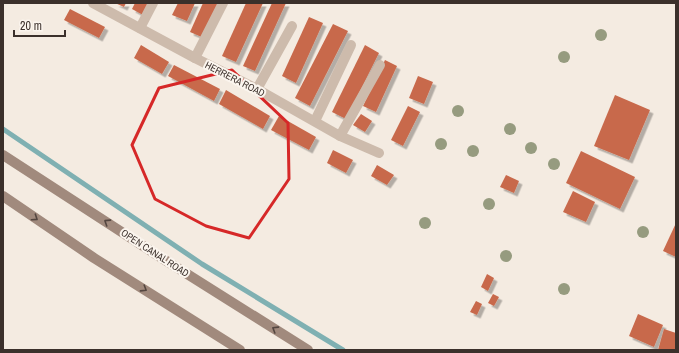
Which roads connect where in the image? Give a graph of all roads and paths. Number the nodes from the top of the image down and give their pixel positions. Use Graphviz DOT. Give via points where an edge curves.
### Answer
graph roads {
  1 [pos="93,3"];
  2 [pos="153,3"];
  3 [pos="223,3"];
  4 [pos="292,26"];
  5 [pos="140,28"];
  6 [pos="351,45"];
  7 [pos="195,58"];
  8 [pos="380,65"];
  9 [pos="257,89"];
  10 [pos="315,121"];
  11 [pos="340,136"];
  12 [pos="378,153"];
  13 [pos="3,154"];
  14 [pos="3,196"];
  15 [pos="240,350"];
  16 [pos="308,350"];
  1 -- 5 [label="street, HERRERA ROAD"];
  2 -- 5 [label="street"];
  3 -- 7 [label="street"];
  4 -- 9 [label="street"];
  5 -- 7 [label="street, HERRERA ROAD"];
  6 -- 10 [label="street"];
  7 -- 9 [label="street, HERRERA ROAD"];
  8 -- 11 [label="street"];
  9 -- 10 [label="street, HERRERA ROAD"];
  10 -- 11 [label="street, HERRERA ROAD"];
  11 -- 12 [label="street, HERRERA ROAD"];
  16 -- 13 [label="main road, OPEN CANAL ROAD, one-way"];
  14 -- 15 [label="main road, one-way" via="94,258"];
}
